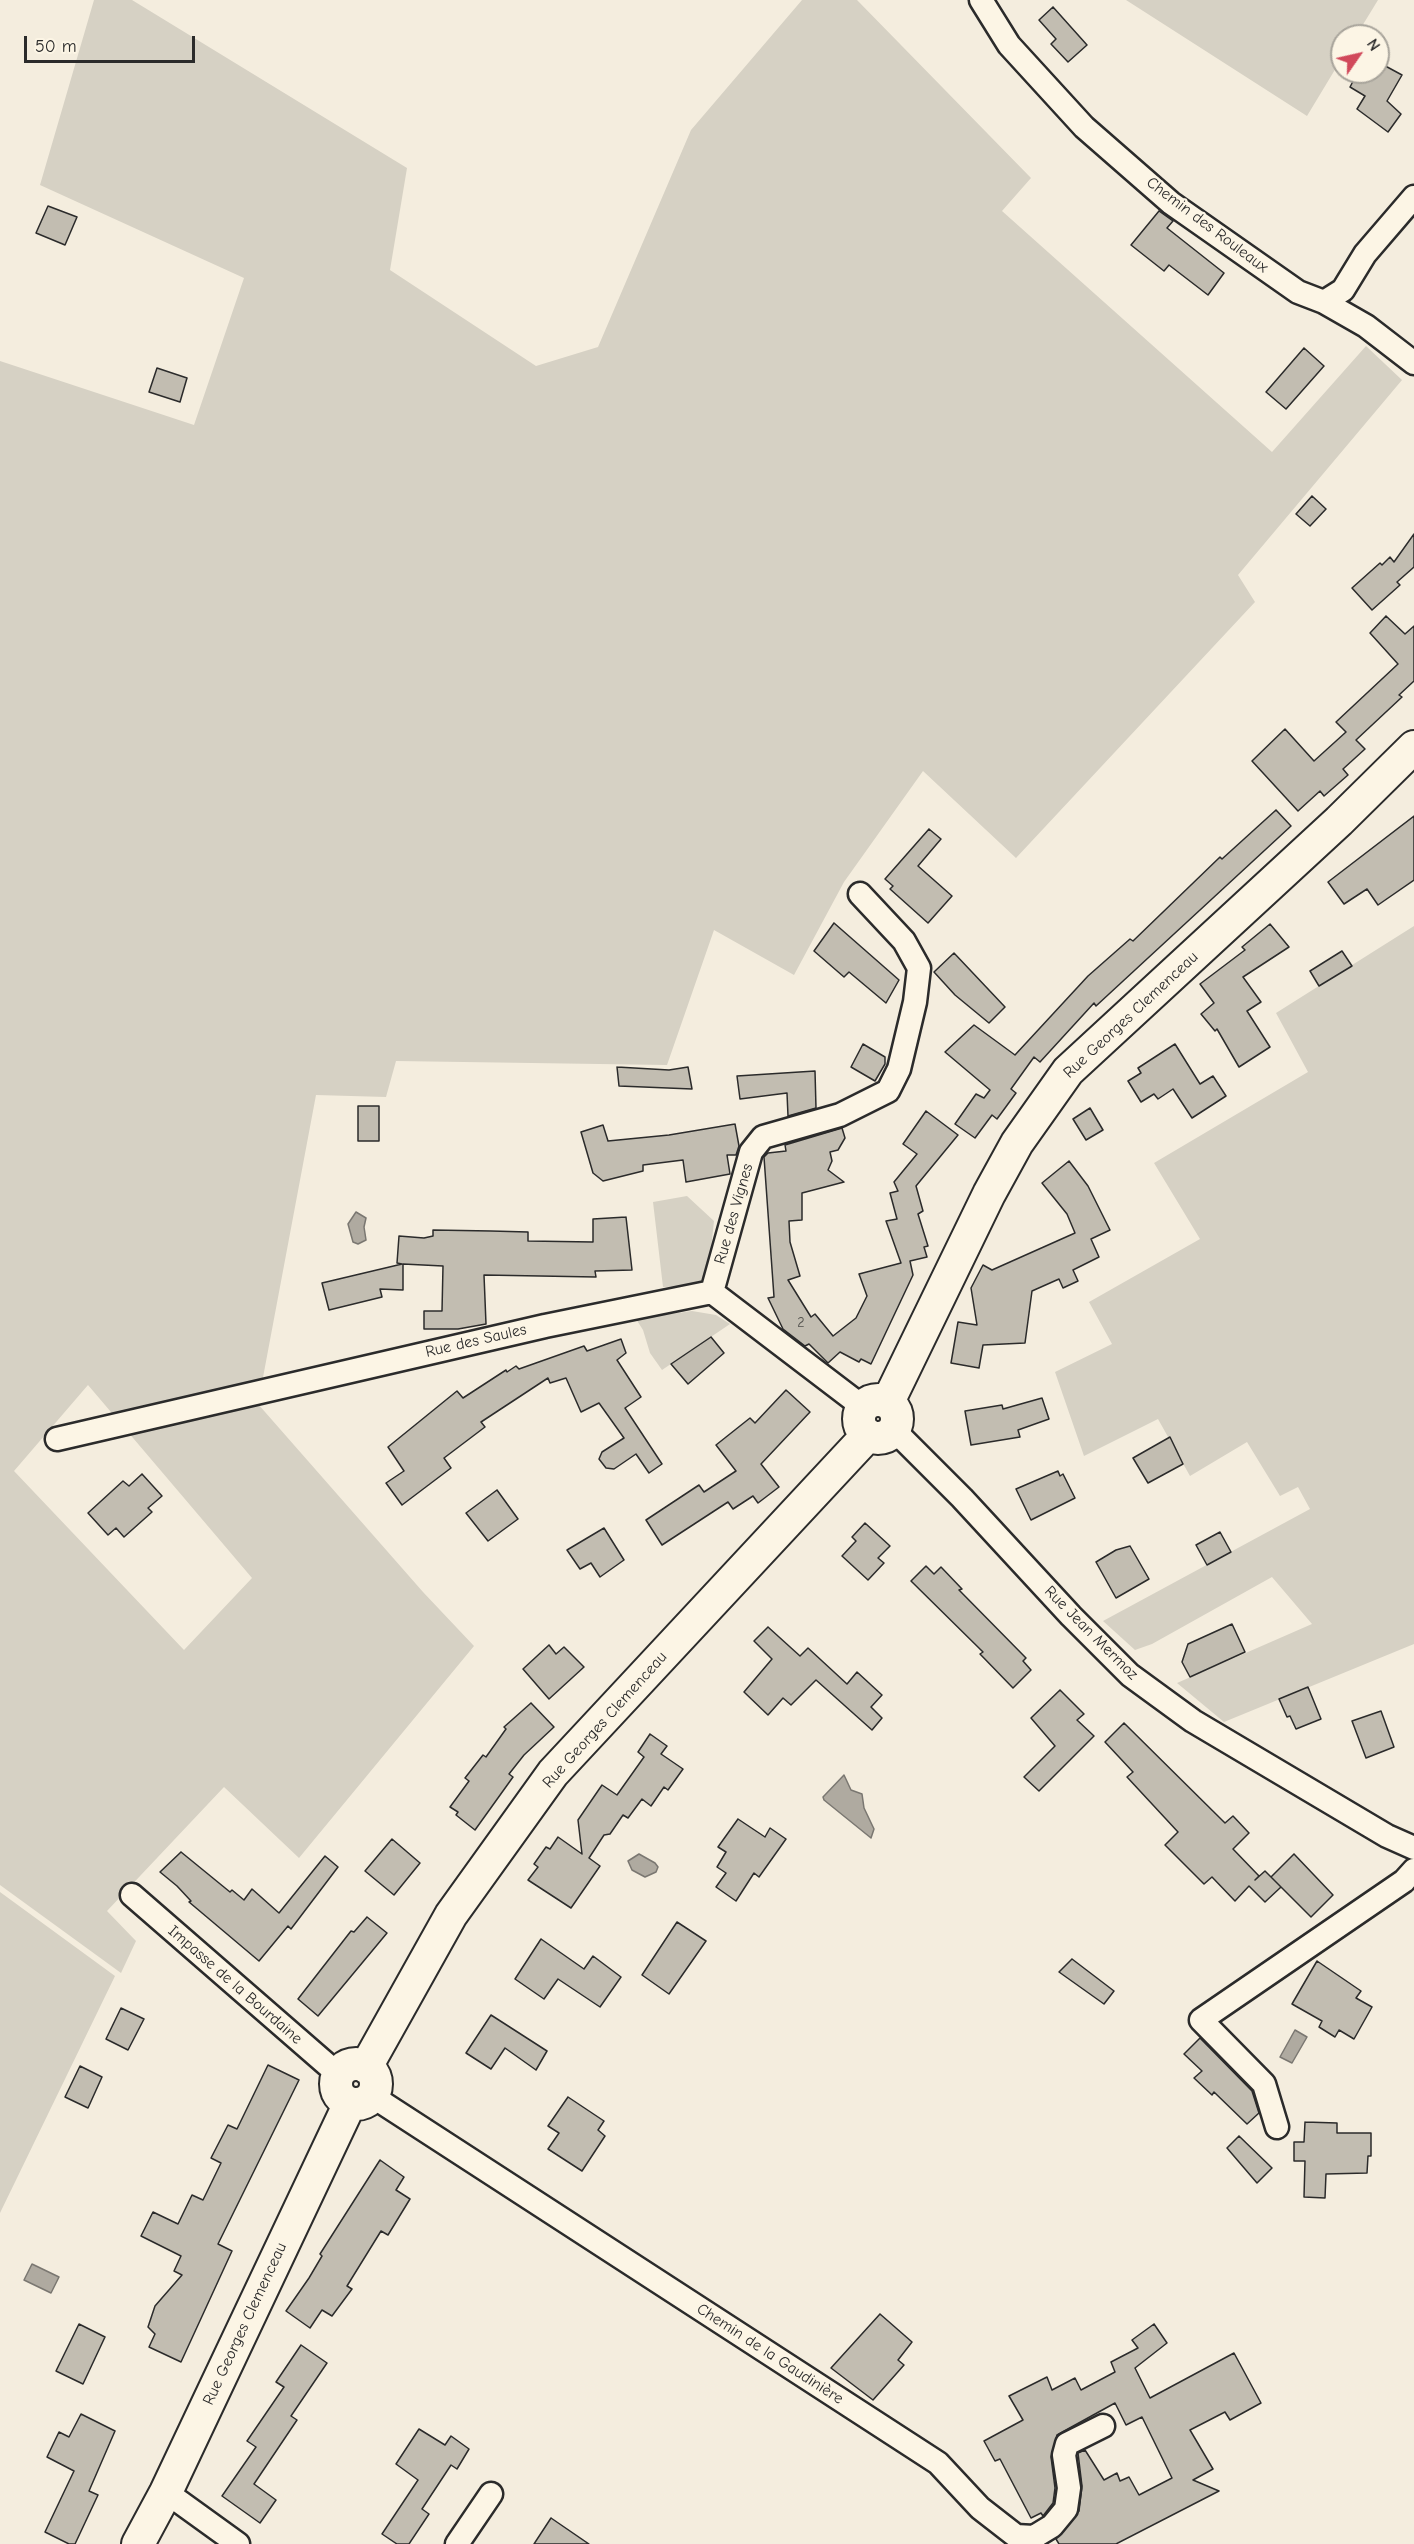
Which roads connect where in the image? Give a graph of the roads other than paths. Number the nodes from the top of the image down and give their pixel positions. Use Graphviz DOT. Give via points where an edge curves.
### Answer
graph roads {
  1 [pos="981,0"];
  2 [pos="1414,197"];
  3 [pos="1324,302"];
  4 [pos="1414,363"];
  5 [pos="1414,747"];
  6 [pos="860,894"];
  7 [pos="712,1292"];
  8 [pos="878,1419"];
  9 [pos="57,1439"];
  10 [pos="1414,1848"];
  11 [pos="1414,1870"];
  12 [pos="132,1894"];
  13 [pos="357,2085"];
  14 [pos="1277,2127"];
  15 [pos="1103,2426"];
  16 [pos="166,2492"];
  17 [pos="491,2494"];
  18 [pos="138,2544"];
  19 [pos="238,2544"];
  20 [pos="457,2544"];
  1 -- 3 [label="street, Chemin des Rouleaux" via="1008,45 1084,127 1171,203 1298,292"];
  2 -- 3 [label="street" via="1365,254 1343,290"];
  3 -- 4 [label="street, Chemin des Rouleaux" via="1366,326"];
  5 -- 8 [label="street, Rue Georges Clemenceau" via="1068,1071 1017,1143 985,1200"];
  6 -- 7 [label="street, Rue des Vignes" via="904,941 919,968 899,1069 888,1091 840,1115 763,1137 751,1152"];
  7 -- 8 [label="street"];
  7 -- 9 [label="street, Rue des Saules" via="534,1328"];
  8 -- 10 [label="street, Rue Jean Mermoz" via="962,1498 1130,1675 1193,1720 1387,1836"];
  8 -- 13 [label="street, Rue Georges Clemenceau" via="553,1773 451,1915"];
  11 -- 14 [label="street" via="1404,1881 1201,2020 1264,2084"];
  12 -- 13 [label="street, Impasse de la Bourdaine"];
  13 -- 15 [label="street, Chemin de la Gaudinière" via="938,2463 980,2508 1016,2536 1034,2537 1052,2526 1066,2510 1067,2444"];
  13 -- 16 [label="street, Rue Georges Clemenceau"];
  16 -- 18 [label="street, Rue Georges Clemenceau"];
  16 -- 19 [label="street"];
  17 -- 20 [label="street"];
}
